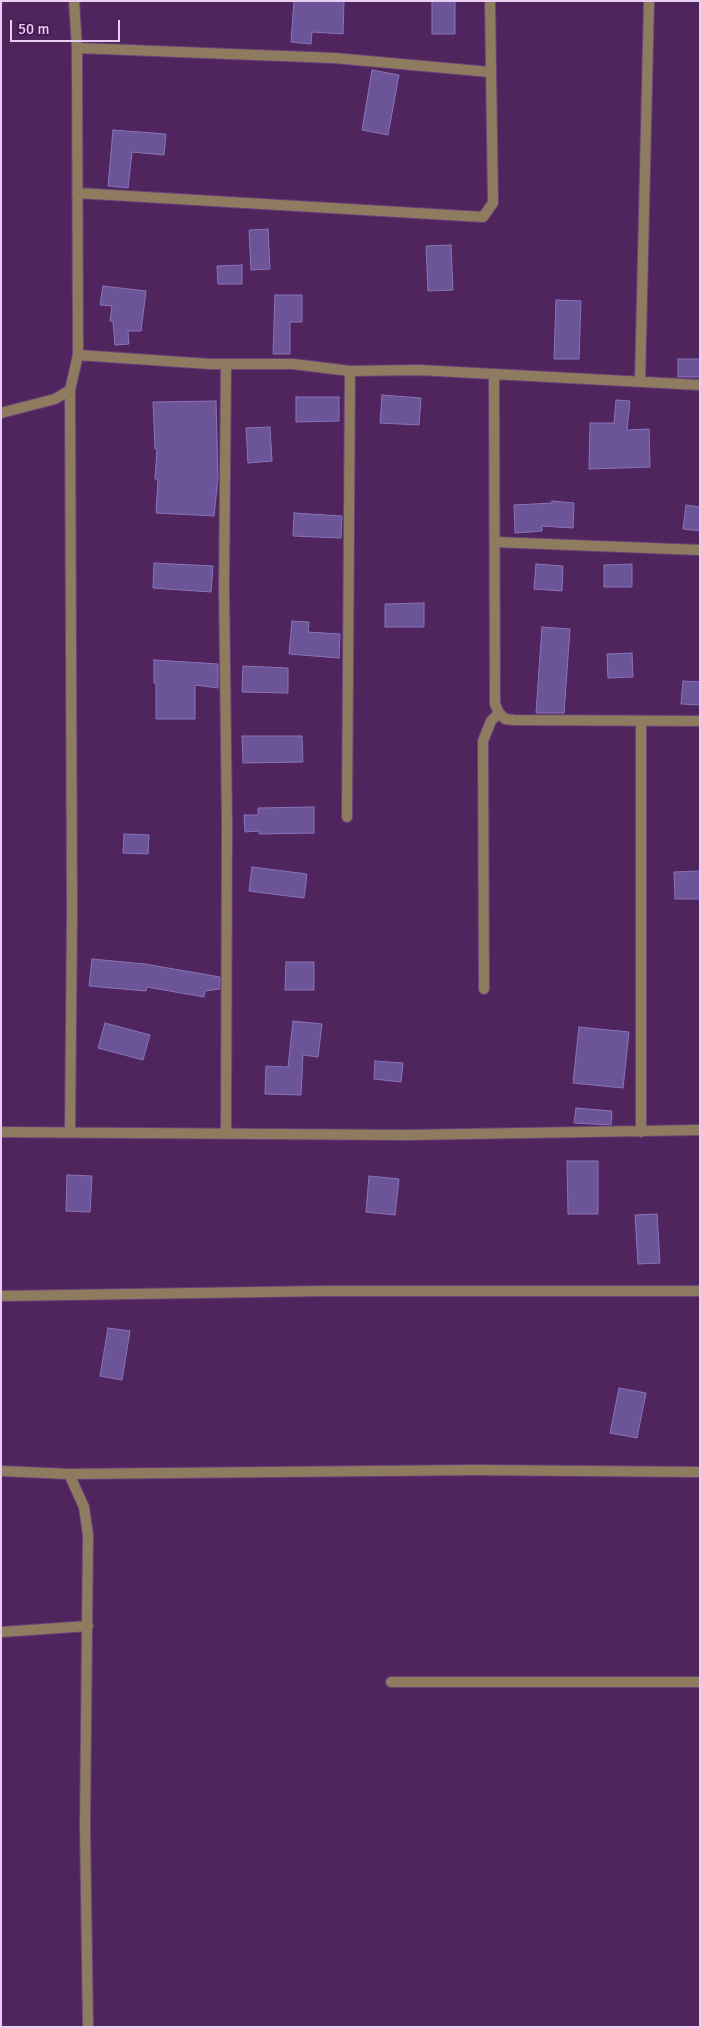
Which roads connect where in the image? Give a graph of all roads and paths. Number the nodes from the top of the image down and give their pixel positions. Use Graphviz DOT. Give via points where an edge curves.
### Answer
graph roads {
  1 [pos="74,1"];
  2 [pos="490,1"];
  3 [pos="649,1"];
  4 [pos="77,48"];
  5 [pos="490,72"];
  6 [pos="77,193"];
  7 [pos="78,355"];
  8 [pos="226,365"];
  9 [pos="350,371"];
  10 [pos="494,374"];
  11 [pos="640,382"];
  12 [pos="700,385"];
  13 [pos="70,390"];
  14 [pos="1,413"];
  15 [pos="495,542"];
  16 [pos="700,550"];
  17 [pos="499,713"];
  18 [pos="641,721"];
  19 [pos="700,721"];
  20 [pos="347,817"];
  21 [pos="484,989"];
  22 [pos="700,1130"];
  23 [pos="1,1132"];
  24 [pos="70,1132"];
  25 [pos="641,1132"];
  26 [pos="226,1133"];
  27 [pos="700,1291"];
  28 [pos="1,1296"];
  29 [pos="1,1470"];
  30 [pos="700,1472"];
  31 [pos="70,1474"];
  32 [pos="88,1626"];
  33 [pos="1,1632"];
  34 [pos="391,1682"];
  35 [pos="700,1682"];
  36 [pos="88,2027"];
  1 -- 4 [label="street"];
  2 -- 5 [label="street"];
  3 -- 11 [label="street"];
  4 -- 5 [label="street" via="334,58"];
  4 -- 6 [label="street"];
  5 -- 6 [label="street" via="493,203 483,217"];
  6 -- 7 [label="street"];
  7 -- 8 [label="street"];
  7 -- 13 [label="street"];
  8 -- 9 [label="street" via="294,364"];
  8 -- 26 [label="street"];
  9 -- 10 [label="street"];
  9 -- 20 [label="street"];
  10 -- 11 [label="street"];
  10 -- 15 [label="street"];
  11 -- 12 [label="street"];
  13 -- 14 [label="street" via="54,399"];
  13 -- 24 [label="street"];
  15 -- 16 [label="street"];
  15 -- 17 [label="street" via="495,704"];
  17 -- 18 [label="street" via="505,719 514,720"];
  17 -- 21 [label="street" via="483,741"];
  18 -- 19 [label="street"];
  18 -- 25 [label="street"];
  22 -- 25 [label="street"];
  23 -- 24 [label="street"];
  24 -- 26 [label="street"];
  25 -- 26 [label="street"];
  27 -- 28 [label="street" via="335,1291"];
  29 -- 31 [label="street"];
  30 -- 31 [label="street" via="465,1470"];
  31 -- 32 [label="street" via="84,1507 88,1534"];
  32 -- 33 [label="street"];
  32 -- 36 [label="street" via="85,1824"];
  34 -- 35 [label="street"];
}
